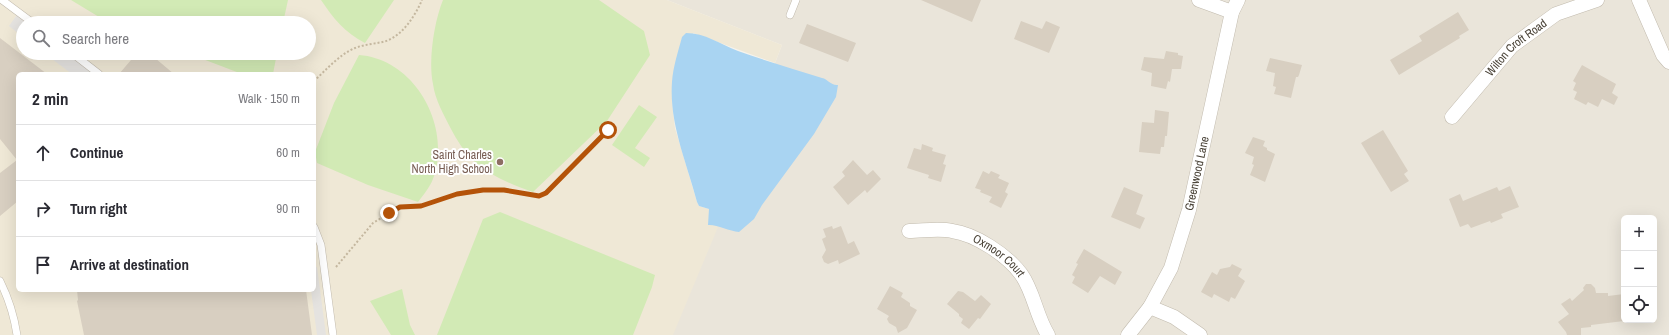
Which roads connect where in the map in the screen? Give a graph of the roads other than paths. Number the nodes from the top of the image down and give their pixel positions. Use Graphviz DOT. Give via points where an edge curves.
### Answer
graph roads {
  1 [pos="2,0"];
  2 [pos="796,0"];
  3 [pos="1199,0"];
  4 [pos="1597,0"];
  5 [pos="1639,0"];
  6 [pos="1235,6"];
  7 [pos="790,15"];
  8 [pos="24,16"];
  9 [pos="81,60"];
  10 [pos="1669,62"];
  11 [pos="96,72"];
  12 [pos="1452,117"];
  13 [pos="316,231"];
  14 [pos="909,231"];
  15 [pos="0,281"];
  16 [pos="1150,306"];
  17 [pos="17,335"];
  18 [pos="333,335"];
  19 [pos="1048,335"];
  20 [pos="1128,335"];
  21 [pos="1200,335"];
  1 -- 8 [label="lane"];
  2 -- 7 [label="lane"];
  3 -- 6 [label="street"];
  4 -- 12 [label="street, Wilton Croft Road" via="1556,14 1512,46"];
  5 -- 10 [label="street" via="1663,55"];
  6 -- 16 [label="street, Greenwood Lane" via="1189,210 1171,268"];
  9 -- 11 [label="lane"];
  13 -- 18 [label="lane" via="321,245"];
  14 -- 19 [label="street, Oxmoor Court" via="952,231 980,241 1004,256 1021,274"];
  15 -- 17 [label="lane" via="14,314"];
  16 -- 20 [label="street, Greenwood Lane"];
  16 -- 21 [label="street" via="1174,317"];
}
